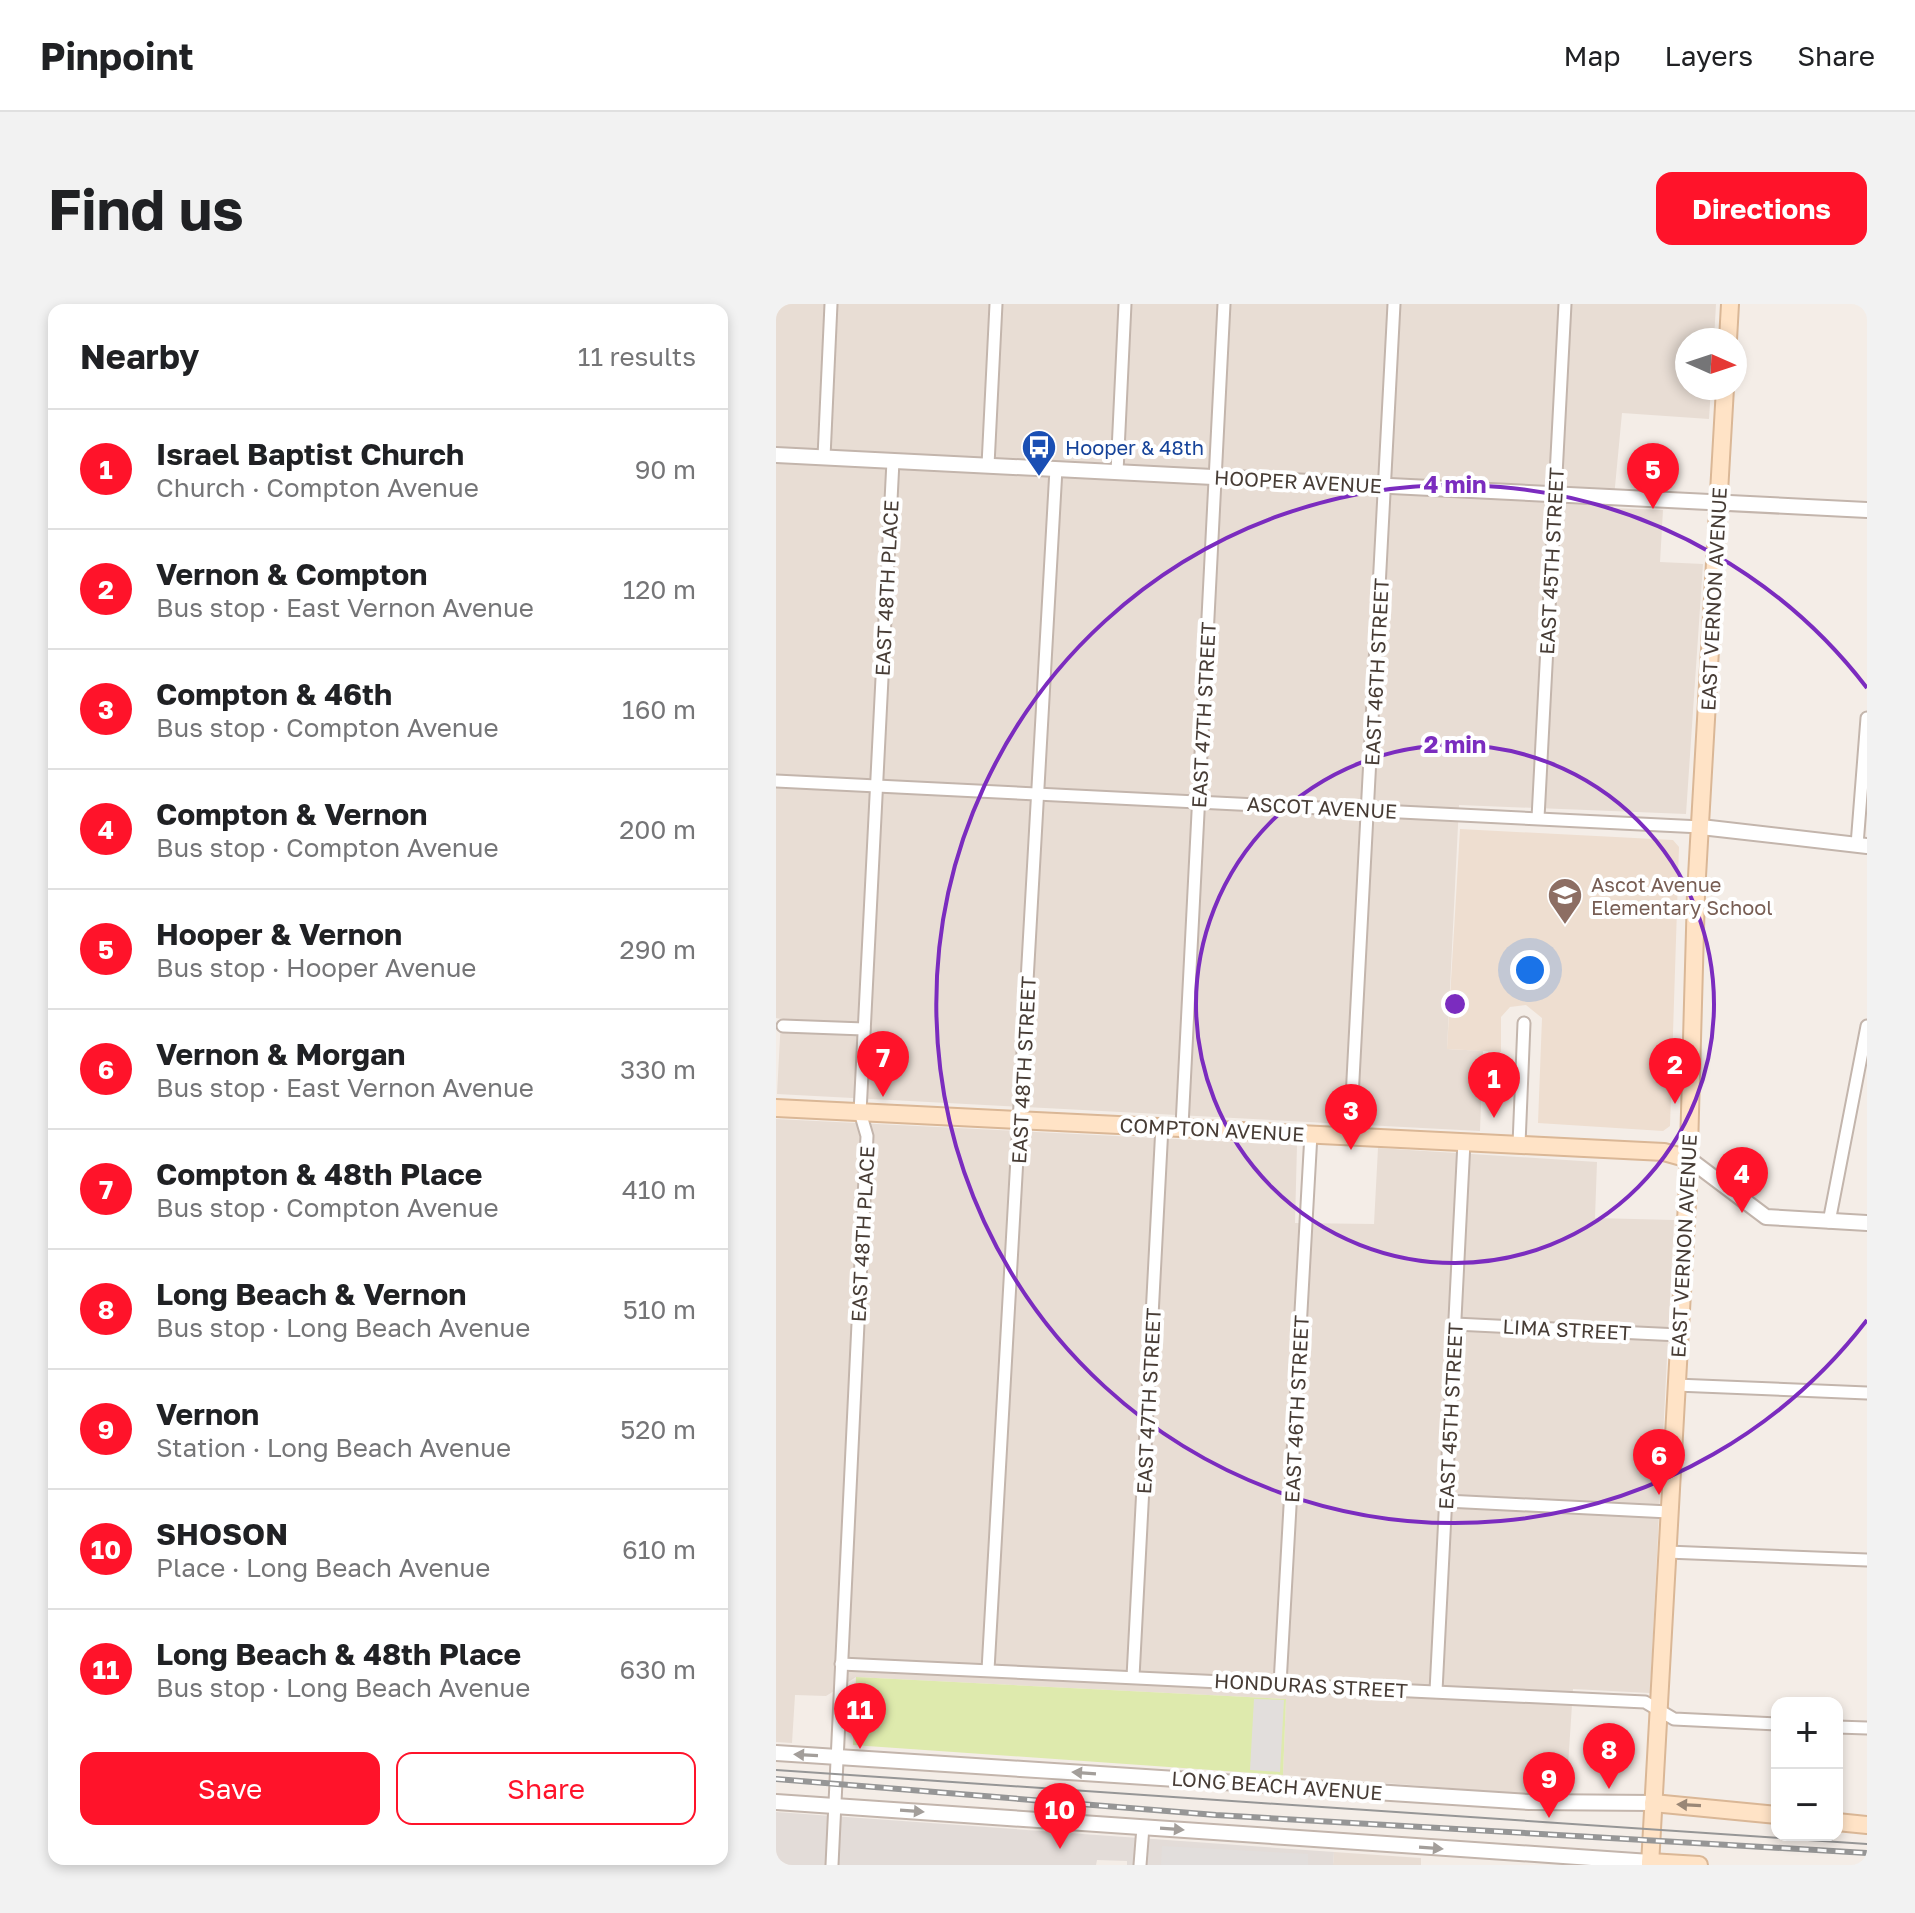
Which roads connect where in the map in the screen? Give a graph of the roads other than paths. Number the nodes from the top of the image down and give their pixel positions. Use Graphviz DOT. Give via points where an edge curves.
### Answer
graph roads {
  1 [pos="831,304"];
  2 [pos="996,304"];
  3 [pos="1125,304"];
  4 [pos="1224,304"];
  5 [pos="1394,304"];
  6 [pos="1565,304"];
  7 [pos="1730,304"];
  8 [pos="1729,328"];
  9 [pos="1724,400"];
  10 [pos="776,455"];
  11 [pos="824,457"];
  12 [pos="893,461"];
  13 [pos="988,465"];
  14 [pos="1056,469"];
  15 [pos="1117,472"];
  16 [pos="1214,477"];
  17 [pos="1384,485"];
  18 [pos="1555,494"];
  19 [pos="1718,502"];
  20 [pos="1867,510"];
  21 [pos="1867,718"];
  22 [pos="776,781"];
  23 [pos="875,786"];
  24 [pos="1037,793"];
  25 [pos="1198,801"];
  26 [pos="1369,810"];
  27 [pos="1538,818"];
  28 [pos="1701,827"];
  29 [pos="1862,845"];
  30 [pos="1524,1023"];
  31 [pos="783,1026"];
  32 [pos="1867,1026"];
  33 [pos="864,1029"];
  34 [pos="776,1108"];
  35 [pos="860,1112"];
  36 [pos="1021,1119"];
  37 [pos="1162,1126"];
  38 [pos="1182,1126"];
  39 [pos="1311,1134"];
  40 [pos="1350,1136"];
  41 [pos="1464,1142"];
  42 [pos="1519,1144"];
  43 [pos="1689,1159"];
  44 [pos="1829,1222"];
  45 [pos="1867,1223"];
  46 [pos="1455,1324"];
  47 [pos="1679,1335"];
  48 [pos="1676,1385"];
  49 [pos="1867,1393"];
  50 [pos="1446,1501"];
  51 [pos="1669,1512"];
  52 [pos="1667,1552"];
  53 [pos="1867,1560"];
  54 [pos="841,1664"];
  55 [pos="988,1670"];
  56 [pos="1133,1677"];
  57 [pos="1280,1684"];
  58 [pos="1436,1691"];
  59 [pos="1658,1709"];
  60 [pos="1771,1724"];
  61 [pos="1843,1727"];
  62 [pos="1867,1728"];
  63 [pos="776,1753"];
  64 [pos="836,1756"];
  65 [pos="776,1802"];
  66 [pos="1653,1803"];
  67 [pos="835,1805"];
  68 [pos="1771,1814"];
  69 [pos="1843,1823"];
  70 [pos="1867,1825"];
  71 [pos="1143,1827"];
  72 [pos="1650,1864"];
  73 [pos="832,1865"];
  74 [pos="1140,1865"];
  75 [pos="1699,1865"];
  1 -- 11 [label="street"];
  2 -- 13 [label="street"];
  3 -- 15 [label="street"];
  4 -- 16 [label="street, EAST 47TH STREET"];
  5 -- 17 [label="street, EAST 46TH STREET"];
  6 -- 18 [label="street, EAST 45TH STREET"];
  7 -- 8 [label="main road"];
  9 -- 19 [label="main road, EAST VERNON AVENUE"];
  10 -- 11 [label="street, HOOPER AVENUE"];
  11 -- 12 [label="street, HOOPER AVENUE"];
  12 -- 13 [label="street, HOOPER AVENUE"];
  12 -- 23 [label="street, EAST 48TH PLACE"];
  13 -- 14 [label="street, HOOPER AVENUE"];
  14 -- 15 [label="street, HOOPER AVENUE"];
  14 -- 24 [label="street, EAST 48TH STREET"];
  15 -- 16 [label="street, HOOPER AVENUE"];
  16 -- 17 [label="street, HOOPER AVENUE"];
  16 -- 25 [label="street, EAST 47TH STREET"];
  17 -- 18 [label="street, HOOPER AVENUE"];
  17 -- 26 [label="street, EAST 46TH STREET"];
  18 -- 19 [label="street, HOOPER AVENUE"];
  18 -- 27 [label="street, EAST 45TH STREET"];
  19 -- 20 [label="street, HOOPER AVENUE"];
  19 -- 28 [label="main road, EAST VERNON AVENUE"];
  21 -- 29 [label="street"];
  22 -- 23 [label="street, ASCOT AVENUE"];
  23 -- 24 [label="street, ASCOT AVENUE"];
  23 -- 33 [label="street, EAST 48TH PLACE"];
  24 -- 25 [label="street, ASCOT AVENUE"];
  24 -- 36 [label="street, EAST 48TH STREET"];
  25 -- 26 [label="street, ASCOT AVENUE"];
  25 -- 38 [label="street, EAST 47TH STREET"];
  26 -- 27 [label="street, ASCOT AVENUE"];
  26 -- 40 [label="street, EAST 46TH STREET"];
  27 -- 28 [label="street, ASCOT AVENUE"];
  28 -- 29 [label="street, ASCOT AVENUE"];
  28 -- 43 [label="main road, EAST VERNON AVENUE"];
  30 -- 42 [label="street"];
  31 -- 33 [label="street"];
  32 -- 44 [label="street"];
  33 -- 35 [label="street, EAST 48TH PLACE"];
  34 -- 35 [label="main road, COMPTON AVENUE"];
  35 -- 36 [label="main road, COMPTON AVENUE"];
  35 -- 54 [label="street, EAST 48TH PLACE" via="867,1136"];
  36 -- 37 [label="main road, COMPTON AVENUE"];
  36 -- 55 [label="street, EAST 48TH STREET"];
  37 -- 38 [label="main road, COMPTON AVENUE"];
  37 -- 56 [label="street, EAST 47TH STREET"];
  38 -- 39 [label="main road, COMPTON AVENUE"];
  39 -- 40 [label="main road, COMPTON AVENUE"];
  39 -- 57 [label="street, EAST 46TH STREET"];
  40 -- 41 [label="main road, COMPTON AVENUE"];
  41 -- 42 [label="main road, COMPTON AVENUE"];
  41 -- 46 [label="street, EAST 45TH STREET"];
  42 -- 43 [label="main road, COMPTON AVENUE" via="1664,1152"];
  43 -- 44 [label="street, COMPTON AVENUE" via="1766,1217"];
  43 -- 47 [label="main road, EAST VERNON AVENUE"];
  44 -- 45 [label="street, COMPTON AVENUE"];
  46 -- 47 [label="street, LIMA STREET"];
  46 -- 50 [label="street, EAST 45TH STREET"];
  47 -- 48 [label="main road, EAST VERNON AVENUE"];
  48 -- 49 [label="street"];
  48 -- 51 [label="main road, EAST VERNON AVENUE"];
  50 -- 51 [label="street"];
  50 -- 58 [label="street, EAST 45TH STREET"];
  51 -- 52 [label="main road, EAST VERNON AVENUE"];
  52 -- 53 [label="street"];
  52 -- 59 [label="main road, EAST VERNON AVENUE"];
  54 -- 55 [label="street, HONDURAS STREET"];
  54 -- 64 [label="street, EAST 48TH PLACE"];
  55 -- 56 [label="street, HONDURAS STREET"];
  56 -- 57 [label="street, HONDURAS STREET"];
  57 -- 58 [label="street, HONDURAS STREET"];
  58 -- 59 [label="street, HONDURAS STREET" via="1645,1702"];
  59 -- 60 [label="street, HONDURAS STREET" via="1674,1719"];
  59 -- 66 [label="main road, EAST VERNON AVENUE"];
  61 -- 62 [label="street"];
  64 -- 63 [label="street, LONG BEACH AVENUE, one-way"];
  66 -- 64 [label="street, LONG BEACH AVENUE, one-way" via="1529,1802"];
  64 -- 67 [label="street, EAST 48TH PLACE"];
  65 -- 67 [label="street"];
  68 -- 66 [label="main road, LONG BEACH AVENUE, one-way"];
  66 -- 72 [label="main road, EAST VERNON AVENUE"];
  67 -- 71 [label="street, one-way"];
  67 -- 73 [label="street, EAST 48TH PLACE"];
  69 -- 70 [label="main road"];
  71 -- 72 [label="street, one-way"];
  71 -- 74 [label="street"];
  72 -- 75 [label="main road"];
}
